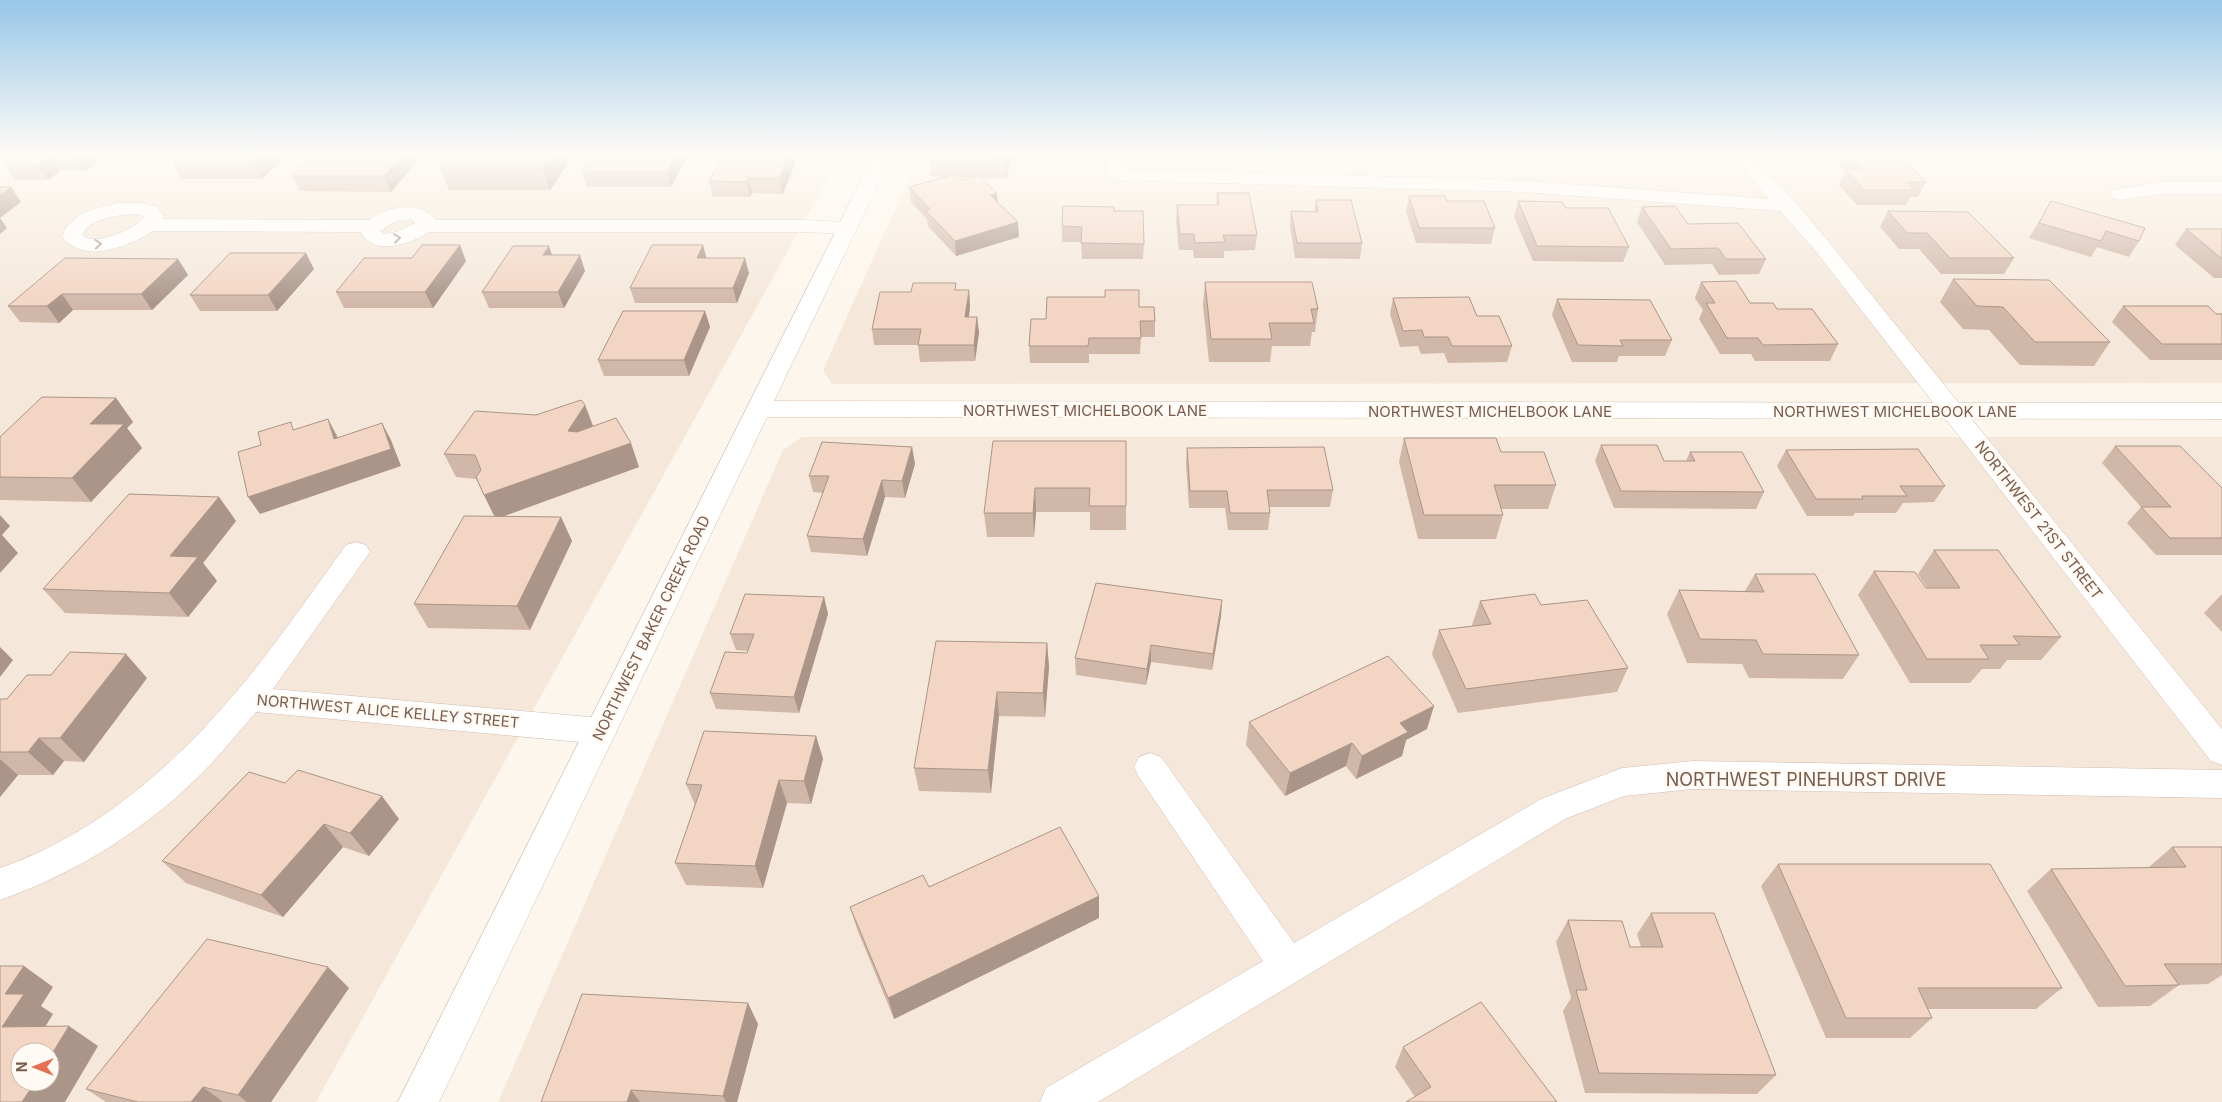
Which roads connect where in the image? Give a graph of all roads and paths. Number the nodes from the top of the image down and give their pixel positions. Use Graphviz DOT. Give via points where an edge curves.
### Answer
graph roads {
  1 [pos="859,204"];
  2 [pos="1769,204"];
  3 [pos="1788,206"];
  4 [pos="149,226"];
  5 [pos="847,228"];
  6 [pos="758,409"];
  7 [pos="1954,412"];
  8 [pos="2222,412"];
  9 [pos="356,552"];
  10 [pos="249,699"];
  11 [pos="601,730"];
  12 [pos="2222,752"];
  13 [pos="1150,768"];
  14 [pos="2222,784"];
  15 [pos="0,884"];
  16 [pos="1288,966"];
  17 [pos="418,1102"];
  18 [pos="1060,1102"];
  1 -- 5 [label="street, NORTHWEST BAKER CREEK ROAD"];
  2 -- 3 [label="street"];
  3 -- 7 [label="street, NORTHWEST 21ST STREET"];
  4 -- 5 [label="street" via="372,226 383,219 406,213 424,217 424,226"];
  5 -- 6 [label="street, NORTHWEST BAKER CREEK ROAD"];
  6 -- 7 [label="street, NORTHWEST MICHELBOOK LANE"];
  6 -- 11 [label="street, NORTHWEST BAKER CREEK ROAD"];
  7 -- 8 [label="street, NORTHWEST MICHELBOOK LANE"];
  7 -- 12 [label="street, NORTHWEST 21ST STREET"];
  9 -- 10 [label="street"];
  10 -- 11 [label="street, NORTHWEST ALICE KELLEY STREET"];
  10 -- 15 [label="street, NORTHWEST ALICE KELLEY STREET" via="195,759 140,805 78,850"];
  11 -- 17 [label="street, NORTHWEST BAKER CREEK ROAD"];
  13 -- 16 [label="street"];
  14 -- 16 [label="street, NORTHWEST PINEHURST DRIVE" via="1693,775 1622,782 1553,810"];
  16 -- 18 [label="street, NORTHWEST PINEHURST DRIVE"];
}
